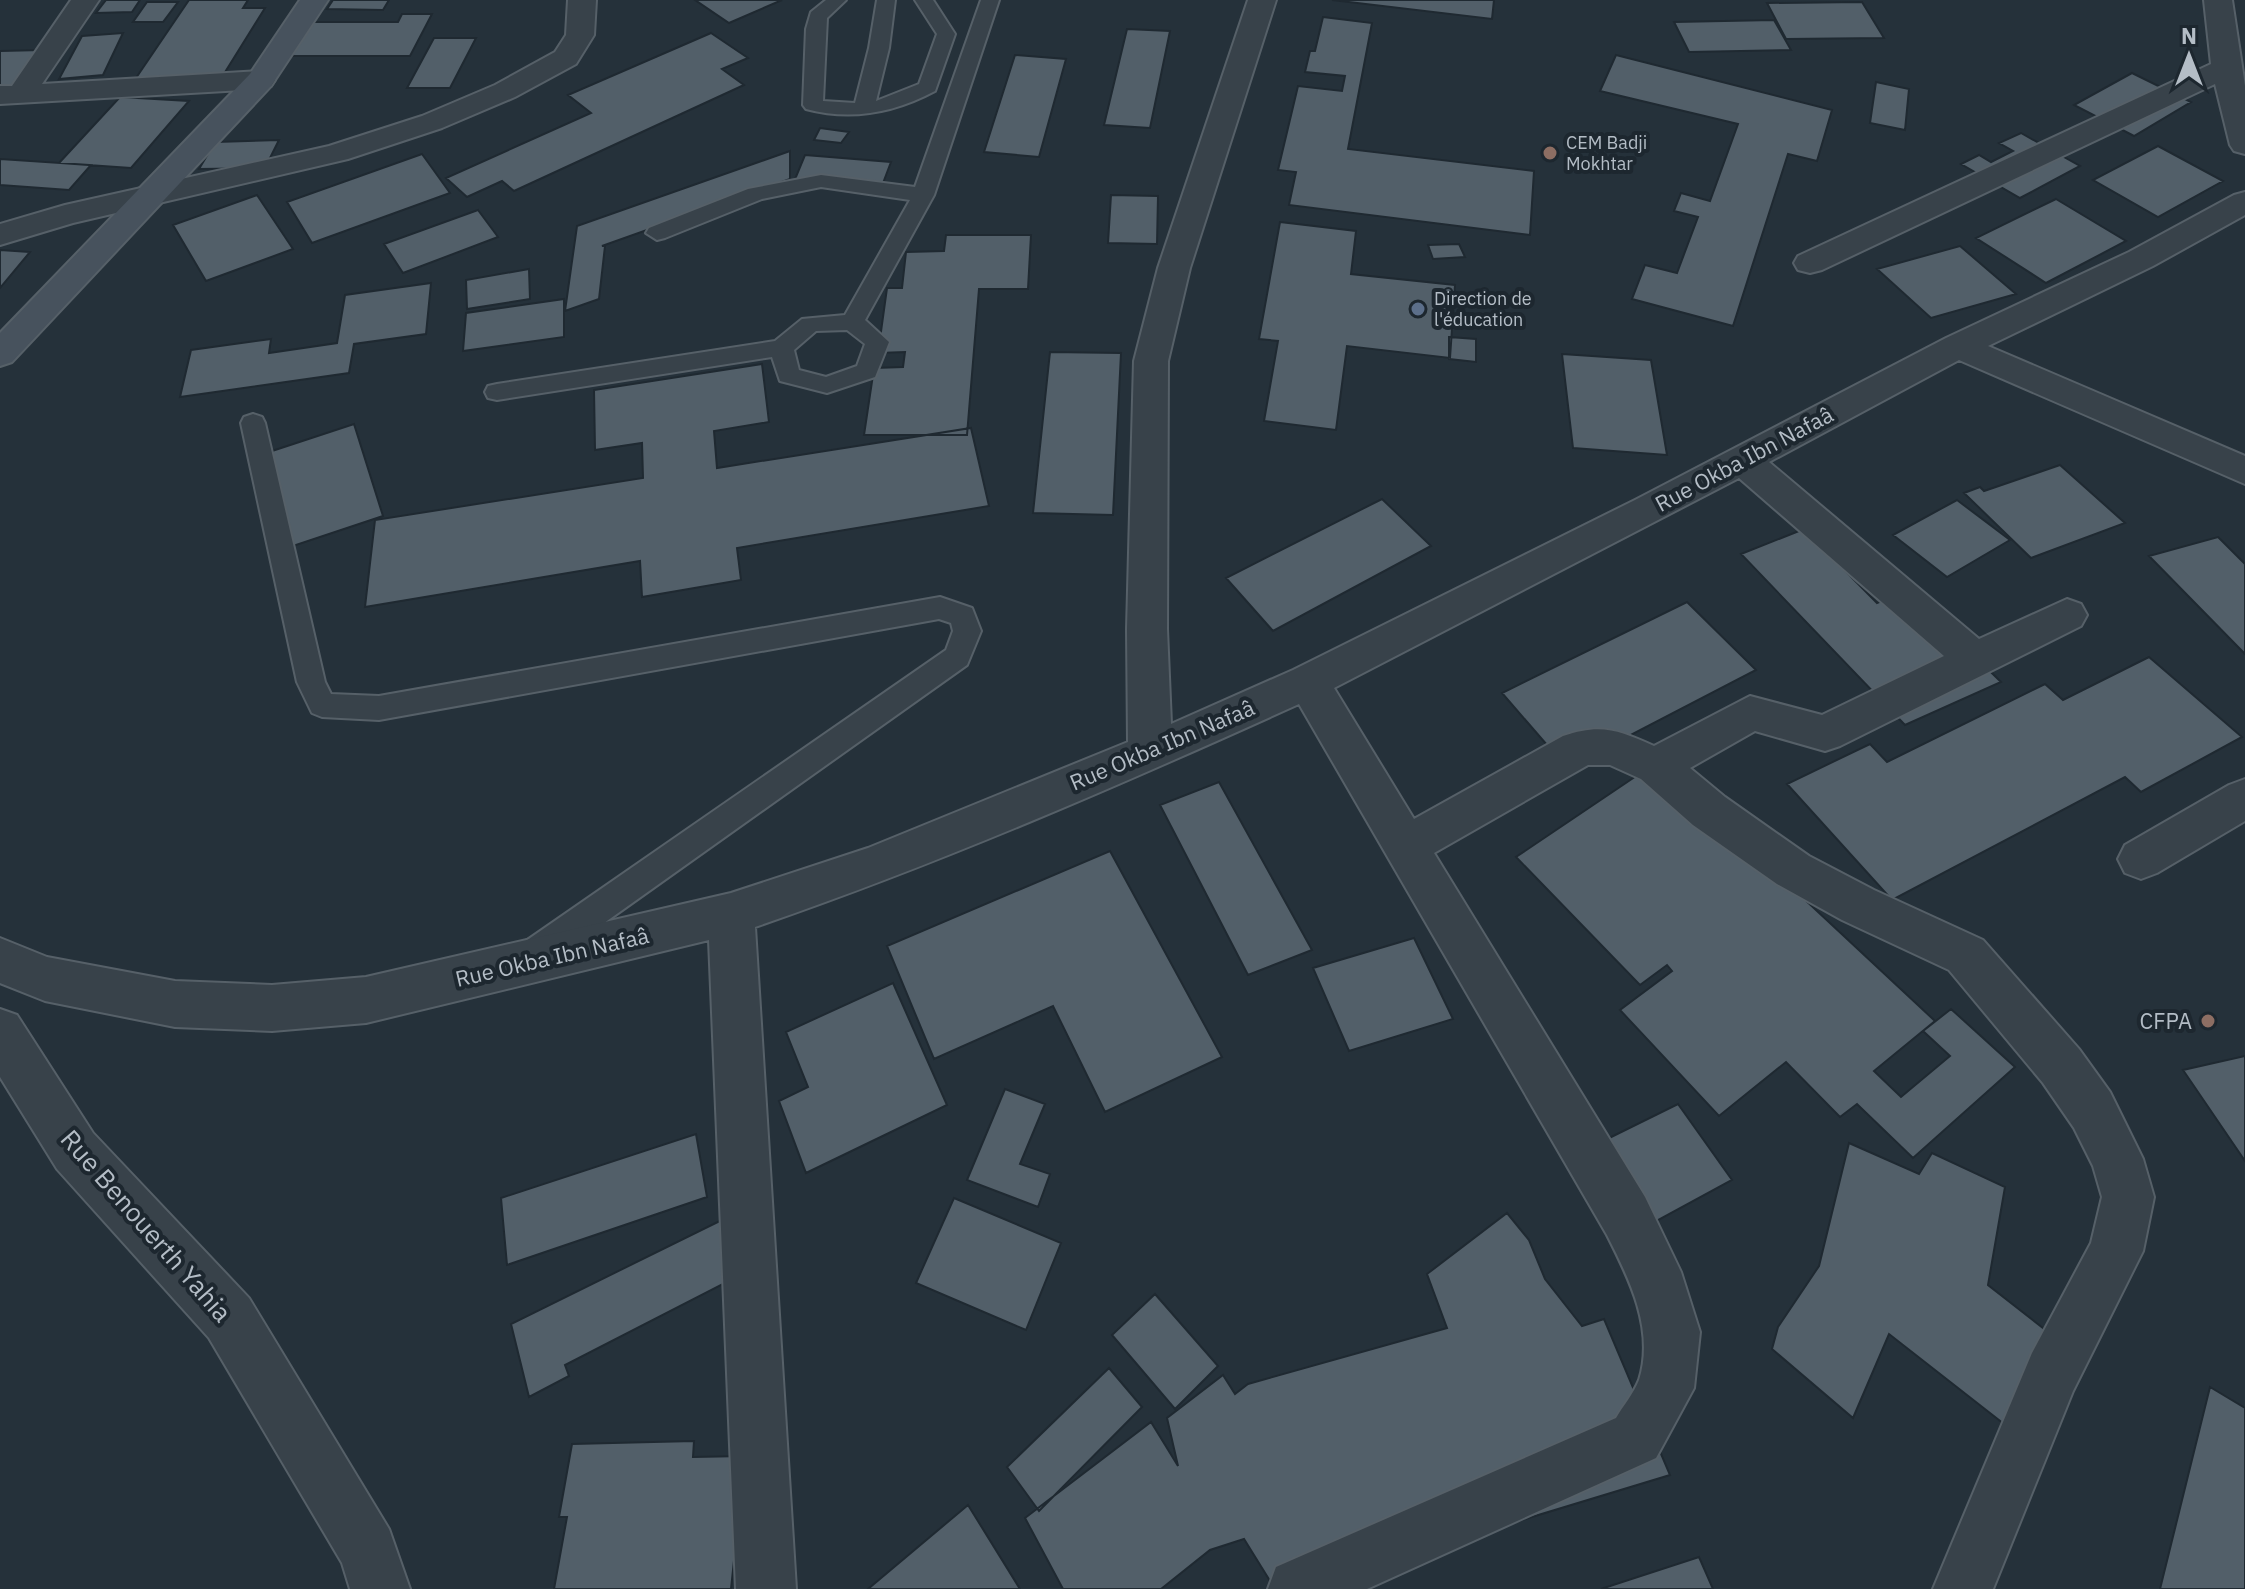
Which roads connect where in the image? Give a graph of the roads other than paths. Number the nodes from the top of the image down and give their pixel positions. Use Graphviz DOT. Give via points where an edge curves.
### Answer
graph roads {
  1 [pos="85,0"];
  2 [pos="314,0"];
  3 [pos="582,0"];
  4 [pos="837,0"];
  5 [pos="886,0"];
  6 [pos="924,0"];
  7 [pos="990,0"];
  8 [pos="1262,0"];
  9 [pos="2218,0"];
  10 [pos="2226,68"];
  11 [pos="261,80"];
  12 [pos="10,95"];
  13 [pos="864,108"];
  14 [pos="2245,145"];
  15 [pos="923,195"];
  16 [pos="148,199"];
  17 [pos="2245,202"];
  18 [pos="657,233"];
  19 [pos="0,235"];
  20 [pos="1810,263"];
  21 [pos="852,322"];
  22 [pos="1958,346"];
  23 [pos="782,348"];
  24 [pos="0,354"];
  25 [pos="497,392"];
  26 [pos="253,423"];
  27 [pos="1742,460"];
  28 [pos="2245,471"];
  29 [pos="2067,615"];
  30 [pos="1976,660"];
  31 [pos="1308,682"];
  32 [pos="1150,752"];
  33 [pos="1656,766"];
  34 [pos="2245,798"];
  35 [pos="1406,846"];
  36 [pos="2141,859"];
  37 [pos="731,914"];
  38 [pos="0,960"];
  39 [pos="520,965"];
  40 [pos="0,1032"];
  41 [pos="380,1589"];
  42 [pos="766,1589"];
  43 [pos="1298,1589"];
  44 [pos="1963,1589"];
  1 -- 12 [label="street"];
  2 -- 11 [label="street"];
  3 -- 16 [label="street" via="580,35 566,58 505,91 337,153"];
  4 -- 13 [label="lane" via="818,16 815,29 813,105"];
  5 -- 13 [label="lane"];
  6 -- 13 [label="lane" via="946,34 928,87 897,104"];
  7 -- 15 [label="lane"];
  8 -- 32 [label="street" via="1174,268 1151,361"];
  9 -- 10 [label="street"];
  10 -- 14 [label="street"];
  10 -- 20 [label="street"];
  11 -- 12 [label="street"];
  11 -- 16 [label="street"];
  15 -- 18 [label="lane" via="821,181 756,194"];
  15 -- 21 [label="lane"];
  16 -- 19 [label="street" via="65,215"];
  16 -- 24 [label="street"];
  17 -- 22 [label="street, Rue Okba Ibn Nafaâ" via="2141,259"];
  21 -- 23 [label="lane" via="810,324"];
  21 -- 23 [label="lane" via="877,342 867,371 827,385 788,375"];
  22 -- 27 [label="street, Rue Okba Ibn Nafaâ"];
  22 -- 28 [label="street"];
  23 -- 25 [label="lane"];
  26 -- 39 [label="lane" via="311,682 322,705 379,708 940,608 962,616 967,631 957,657"];
  27 -- 30 [label="street"];
  27 -- 31 [label="street, Rue Okba Ibn Nafaâ"];
  29 -- 30 [label="street"];
  30 -- 33 [label="street" via="1825,733 1750,713"];
  31 -- 32 [label="street, Rue Okba Ibn Nafaâ"];
  31 -- 35 [label="street"];
  32 -- 37 [label="street, Rue Okba Ibn Nafaâ" via="876,865"];
  33 -- 35 [label="street" via="1615,748 1578,749"];
  33 -- 44 [label="street" via="1793,870 1966,955 2061,1066 2117,1159 2128,1197 2116,1251 2052,1373"];
  34 -- 36 [label="street"];
  35 -- 43 [label="street" via="1654,1272 1672,1332 1666,1388 1636,1438"];
  37 -- 39 [label="street, Rue Okba Ibn Nafaâ"];
  37 -- 42 [label="street"];
  38 -- 39 [label="street, Rue Okba Ibn Nafaâ" via="45,979 175,1004 272,1008 366,1000"];
  40 -- 41 [label="street, Rue Benouerth Yahia" via="75,1151 229,1318 368,1550"];
}
